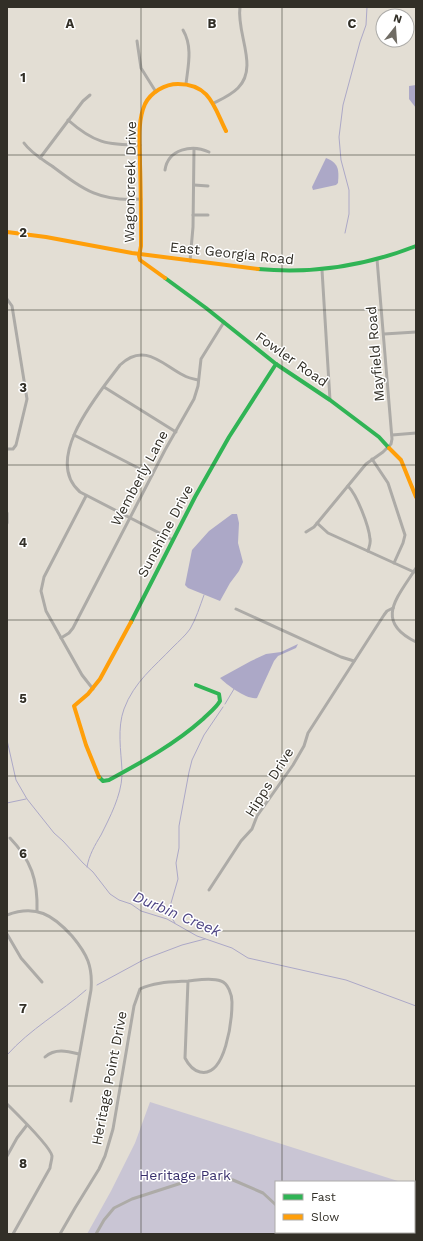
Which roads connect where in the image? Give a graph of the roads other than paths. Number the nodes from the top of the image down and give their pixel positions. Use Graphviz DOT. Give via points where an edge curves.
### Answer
graph roads {
  1 [pos="240,7"];
  2 [pos="183,30"];
  3 [pos="136,41"];
  4 [pos="186,84"];
  5 [pos="156,92"];
  6 [pos="90,95"];
  7 [pos="214,103"];
  8 [pos="68,120"];
  9 [pos="226,131"];
  10 [pos="24,143"];
  11 [pos="140,145"];
  12 [pos="194,149"];
  13 [pos="209,152"];
  14 [pos="40,158"];
  15 [pos="165,170"];
  16 [pos="194,185"];
  17 [pos="208,186"];
  18 [pos="141,199"];
  19 [pos="193,215"];
  20 [pos="208,215"];
  21 [pos="7,232"];
  22 [pos="416,246"];
  23 [pos="140,254"];
  24 [pos="377,259"];
  25 [pos="190,261"];
  26 [pos="322,270"];
  27 [pos="7,299"];
  28 [pos="224,322"];
  29 [pos="416,332"];
  30 [pos="384,334"];
  31 [pos="276,364"];
  32 [pos="198,380"];
  33 [pos="104,387"];
  34 [pos="330,400"];
  35 [pos="176,432"];
  36 [pos="416,434"];
  37 [pos="74,435"];
  38 [pos="392,435"];
  39 [pos="389,446"];
  40 [pos="7,449"];
  41 [pos="372,459"];
  42 [pos="152,475"];
  43 [pos="348,486"];
  44 [pos="86,496"];
  45 [pos="416,497"];
  46 [pos="7,513"];
  47 [pos="130,518"];
  48 [pos="7,523"];
  49 [pos="317,523"];
  50 [pos="306,532"];
  51 [pos="173,540"];
  52 [pos="368,551"];
  53 [pos="394,563"];
  54 [pos="416,568"];
  55 [pos="414,572"];
  56 [pos="393,608"];
  57 [pos="236,609"];
  58 [pos="61,638"];
  59 [pos="416,642"];
  60 [pos="354,662"];
  61 [pos="196,685"];
  62 [pos="93,689"];
  63 [pos="10,838"];
  64 [pos="209,890"];
  65 [pos="37,911"];
  66 [pos="7,915"];
  67 [pos="7,934"];
  68 [pos="188,981"];
  69 [pos="42,982"];
  70 [pos="79,1054"];
  71 [pos="45,1057"];
  72 [pos="71,1101"];
  73 [pos="7,1104"];
  74 [pos="27,1125"];
  75 [pos="7,1156"];
  76 [pos="275,1204"];
  77 [pos="13,1234"];
  78 [pos="60,1234"];
  79 [pos="96,1234"];
  1 -- 7 [label="street" via="240,29 247,60 246,74 237,89"];
  2 -- 4 [label="street" via="188,38 189,49"];
  3 -- 5 [label="street" via="141,68"];
  4 -- 5 [label="street" via="171,85"];
  4 -- 7 [label="street" via="201,90"];
  5 -- 11 [label="street, Wagoncreek Drive" via="142,111"];
  6 -- 8 [label="street"];
  7 -- 9 [label="street"];
  8 -- 11 [label="street" via="87,135 102,142"];
  8 -- 14 [label="street"];
  10 -- 14 [label="street"];
  11 -- 18 [label="street, Wagoncreek Drive"];
  12 -- 13 [label="street"];
  12 -- 15 [label="street" via="182,149 175,153 167,161"];
  12 -- 16 [label="street"];
  14 -- 18 [label="street" via="93,194 113,199"];
  16 -- 17 [label="street"];
  16 -- 19 [label="street"];
  18 -- 23 [label="street, Wagoncreek Drive"];
  19 -- 20 [label="street"];
  19 -- 25 [label="street"];
  21 -- 23 [label="street, East Georgia Road" via="44,236"];
  22 -- 24 [label="street, East Georgia Road"];
  23 -- 25 [label="street, East Georgia Road"];
  23 -- 28 [label="street, Fowler Road" via="142,262"];
  24 -- 26 [label="street, East Georgia Road"];
  24 -- 30 [label="street, Mayfield Road"];
  25 -- 26 [label="street, East Georgia Road" via="264,270"];
  26 -- 34 [label="street"];
  27 -- 40 [label="street" via="12,306 28,399 16,445 13,449"];
  28 -- 31 [label="street, Fowler Road"];
  28 -- 32 [label="street, Wemberly Lane" via="201,359"];
  29 -- 30 [label="street"];
  30 -- 38 [label="street, Mayfield Road"];
  31 -- 34 [label="street, Fowler Road"];
  31 -- 51 [label="street, Sunshine Drive" via="229,436"];
  32 -- 33 [label="street" via="182,375 157,358 144,356 125,361"];
  32 -- 35 [label="street, Wemberly Lane" via="194,399"];
  33 -- 35 [label="street"];
  33 -- 37 [label="street" via="84,414"];
  34 -- 39 [label="street, Fowler Road"];
  35 -- 42 [label="street, Wemberly Lane"];
  36 -- 38 [label="street"];
  37 -- 42 [label="street"];
  37 -- 44 [label="street" via="68,457 68,473 73,486"];
  38 -- 39 [label="street, Mayfield Road"];
  39 -- 41 [label="street"];
  39 -- 45 [label="street, Fowler Road" via="404,466"];
  41 -- 43 [label="street"];
  41 -- 53 [label="street" via="388,483 405,535"];
  42 -- 47 [label="street, Wemberly Lane"];
  43 -- 49 [label="street"];
  43 -- 52 [label="street" via="356,496 370,536"];
  44 -- 47 [label="street"];
  44 -- 58 [label="street" via="41,585 44,607"];
  46 -- 48 [label="street"];
  47 -- 51 [label="street"];
  47 -- 58 [label="street, Wemberly Lane" via="73,628"];
  49 -- 50 [label="street"];
  49 -- 52 [label="street" via="328,533"];
  51 -- 62 [label="street, Sunshine Drive"];
  52 -- 53 [label="street"];
  53 -- 55 [label="street"];
  54 -- 55 [label="street, Hipps Drive"];
  55 -- 56 [label="street, Hipps Drive"];
  56 -- 59 [label="street" via="392,617 397,628"];
  56 -- 60 [label="street, Hipps Drive" via="387,611"];
  57 -- 60 [label="street"];
  58 -- 62 [label="street"];
  60 -- 64 [label="street, Hipps Drive" via="308,733 293,765"];
  61 -- 62 [label="street, Sunshine Drive" via="218,693 221,697 219,704 188,732 148,759 107,781 100,779 97,773 74,706"];
  63 -- 65 [label="street" via="32,870 37,891"];
  65 -- 66 [label="street"];
  65 -- 70 [label="street" via="61,924 88,960 92,976 91,988"];
  67 -- 69 [label="street" via="21,958"];
  68 -- 68 [label="street, Heritage Point Drive" via="222,981 230,991 232,1001 224,1052 213,1069 207,1072 195,1070 185,1058"];
  68 -- 78 [label="street, Heritage Point Drive" via="157,983 140,989 134,1006 116,1114 105,1156"];
  70 -- 71 [label="street" via="56,1051"];
  70 -- 72 [label="street"];
  73 -- 74 [label="street"];
  74 -- 75 [label="street"];
  74 -- 77 [label="street" via="50,1150 52,1156 50,1168"];
  76 -- 79 [label="street" via="263,1193 233,1180 200,1177 132,1199 114,1208"];
}
